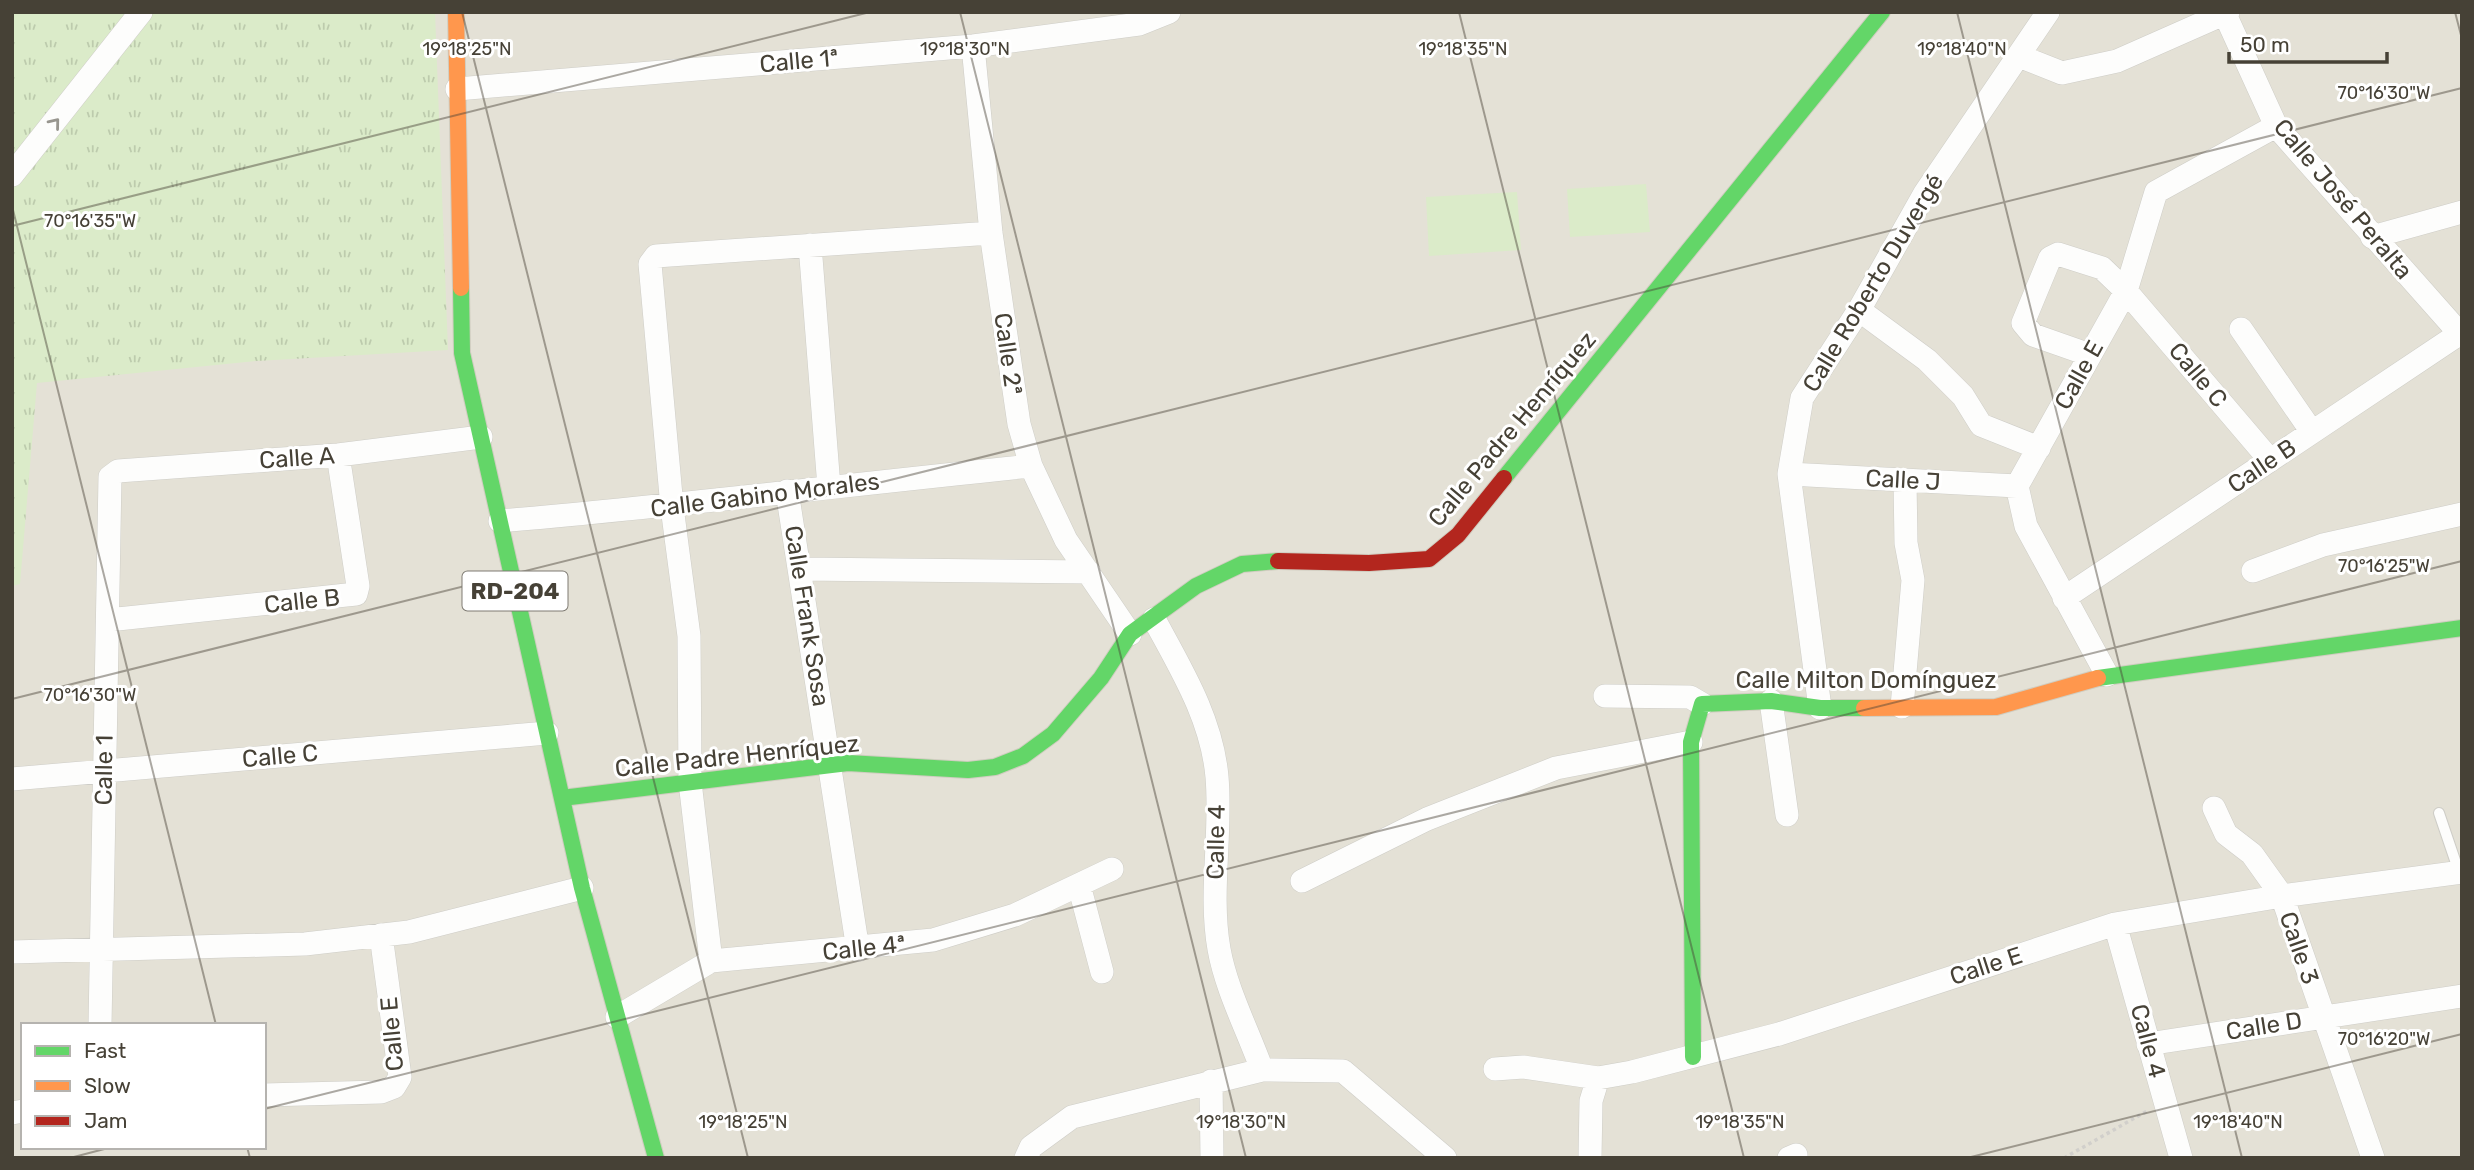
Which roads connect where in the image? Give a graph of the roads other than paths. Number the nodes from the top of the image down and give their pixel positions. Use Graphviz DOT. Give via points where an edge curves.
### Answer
graph roads {
  1 [pos="141,12"];
  2 [pos="456,12"];
  3 [pos="1169,12"];
  4 [pos="1882,12"];
  5 [pos="2048,12"];
  6 [pos="2225,13"];
  7 [pos="1141,18"];
  8 [pos="973,46"];
  9 [pos="2019,56"];
  10 [pos="457,89"];
  11 [pos="2276,126"];
  12 [pos="12,176"];
  13 [pos="2462,212"];
  14 [pos="990,233"];
  15 [pos="2372,237"];
  16 [pos="810,245"];
  17 [pos="2126,290"];
  18 [pos="1859,310"];
  19 [pos="2241,329"];
  20 [pos="2461,333"];
  21 [pos="2090,355"];
  22 [pos="2312,432"];
  23 [pos="481,437"];
  24 [pos="2039,447"];
  25 [pos="338,455"];
  26 [pos="2270,460"];
  27 [pos="1031,466"];
  28 [pos="113,474"];
  29 [pos="1789,474"];
  30 [pos="1905,480"];
  31 [pos="2017,486"];
  32 [pos="828,487"];
  33 [pos="787,491"];
  34 [pos="672,507"];
  35 [pos="2462,514"];
  36 [pos="500,521"];
  37 [pos="800,569"];
  38 [pos="2253,571"];
  39 [pos="1089,572"];
  40 [pos="2064,598"];
  41 [pos="1154,619"];
  42 [pos="108,620"];
  43 [pos="2462,628"];
  44 [pos="1130,634"];
  45 [pos="2107,675"];
  46 [pos="1605,696"];
  47 [pos="1771,701"];
  48 [pos="1702,704"];
  49 [pos="1902,707"];
  50 [pos="1820,708"];
  51 [pos="547,733"];
  52 [pos="1691,742"];
  53 [pos="830,765"];
  54 [pos="104,770"];
  55 [pos="12,779"];
  56 [pos="690,782"];
  57 [pos="562,798"];
  58 [pos="2214,808"];
  59 [pos="2439,813"];
  60 [pos="1787,815"];
  61 [pos="1112,869"];
  62 [pos="2461,875"];
  63 [pos="1302,881"];
  64 [pos="1079,885"];
  65 [pos="582,888"];
  66 [pos="2282,896"];
  67 [pos="2115,924"];
  68 [pos="381,935"];
  69 [pos="101,949"];
  70 [pos="858,950"];
  71 [pos="12,952"];
  72 [pos="711,961"];
  73 [pos="1102,972"];
  74 [pos="2462,996"];
  75 [pos="617,1017"];
  76 [pos="2323,1017"];
  77 [pos="100,1023"];
  78 [pos="2148,1044"];
  79 [pos="1693,1057"];
  80 [pos="1495,1069"];
  81 [pos="1262,1070"];
  82 [pos="1598,1078"];
  83 [pos="1211,1081"];
  84 [pos="266,1095"];
  85 [pos="656,1158"];
  86 [pos="1026,1158"];
  87 [pos="1212,1158"];
  88 [pos="1445,1158"];
  89 [pos="1590,1158"];
  90 [pos="2181,1158"];
  91 [pos="2373,1158"];
  12 -- 1 [label="street, one-way"];
  2 -- 10 [label="street, RD-204"];
  3 -- 7 [label="street, Calle 1ª"];
  4 -- 41 [label="street, Calle Padre Henríquez" via="1448,543 1429,559 1242,564 1196,586"];
  5 -- 9 [label="street, Calle Roberto Duvergé"];
  6 -- 9 [label="street" via="2117,61 2062,73"];
  6 -- 11 [label="street, Calle José Peralta"];
  7 -- 8 [label="street, Calle 1ª"];
  8 -- 10 [label="street, Calle 1ª"];
  8 -- 14 [label="street, Calle 2ª"];
  9 -- 18 [label="street, Calle Roberto Duvergé" via="1925,193"];
  10 -- 23 [label="street, RD-204" via="462,353"];
  11 -- 15 [label="street, Calle José Peralta"];
  11 -- 17 [label="street, Calle E" via="2156,192"];
  13 -- 15 [label="street"];
  14 -- 16 [label="street"];
  14 -- 27 [label="street, Calle 2ª" via="1019,424"];
  15 -- 20 [label="street, Calle José Peralta"];
  16 -- 32 [label="street"];
  16 -- 34 [label="street" via="652,259"];
  17 -- 21 [label="street, Calle E"];
  17 -- 21 [label="street" via="2102,268 2067,255 2050,258 2023,323 2032,335"];
  17 -- 26 [label="street, Calle C"];
  18 -- 24 [label="street" via="1927,360 1963,396 1981,425"];
  18 -- 29 [label="street, Calle Roberto Duvergé" via="1802,398"];
  19 -- 22 [label="street"];
  20 -- 22 [label="street, Calle B"];
  21 -- 24 [label="street, Calle E"];
  22 -- 26 [label="street, Calle B"];
  23 -- 25 [label="street, Calle A"];
  23 -- 36 [label="street, RD-204"];
  24 -- 31 [label="street, Calle E"];
  25 -- 28 [label="street, Calle A"];
  25 -- 42 [label="street, Calle B" via="356,594"];
  26 -- 40 [label="street, Calle B"];
  27 -- 32 [label="street, Calle Gabino Morales"];
  27 -- 39 [label="street, Calle 2ª" via="1066,540"];
  28 -- 42 [label="street, Calle 1"];
  29 -- 30 [label="street, Calle J"];
  29 -- 50 [label="street, Calle Roberto Duvergé"];
  30 -- 31 [label="street, Calle J"];
  30 -- 49 [label="street" via="1906,543 1913,580"];
  31 -- 40 [label="street" via="2026,526"];
  32 -- 33 [label="street, Calle Gabino Morales"];
  33 -- 34 [label="street, Calle Gabino Morales"];
  33 -- 37 [label="street, Calle Frank Sosa"];
  34 -- 36 [label="street, Calle Gabino Morales"];
  34 -- 56 [label="street" via="689,636"];
  35 -- 38 [label="street" via="2323,545"];
  36 -- 51 [label="street, RD-204"];
  37 -- 39 [label="street"];
  37 -- 53 [label="street, Calle Frank Sosa"];
  39 -- 44 [label="street, Calle 2ª"];
  40 -- 45 [label="street"];
  41 -- 44 [label="street, Calle Padre Henríquez"];
  41 -- 81 [label="street, Calle 4" via="1198,700 1210,746 1217,777 1219,950"];
  42 -- 54 [label="street, Calle 1"];
  43 -- 45 [label="street, Calle Milton Domínguez"];
  44 -- 53 [label="street, Calle Padre Henríquez" via="1101,678 1053,734 1023,756 995,767 968,770"];
  45 -- 49 [label="street, Calle Milton Domínguez" via="1997,707"];
  46 -- 48 [label="street" via="1689,697"];
  47 -- 48 [label="street, Calle Milton Domínguez"];
  47 -- 50 [label="street, Calle Milton Domínguez"];
  47 -- 60 [label="street"];
  48 -- 52 [label="street, Calle Milton Domínguez"];
  49 -- 50 [label="street, Calle Milton Domínguez"];
  51 -- 54 [label="street, Calle C"];
  51 -- 57 [label="street, RD-204"];
  52 -- 63 [label="street" via="1556,768 1427,820"];
  52 -- 79 [label="street, Calle Milton Domínguez"];
  53 -- 56 [label="street, Calle Padre Henríquez"];
  53 -- 70 [label="street, Calle Frank Sosa"];
  54 -- 55 [label="street, Calle C"];
  54 -- 69 [label="street, Calle 1"];
  56 -- 57 [label="street, Calle Padre Henríquez"];
  56 -- 72 [label="street"];
  57 -- 65 [label="street, RD-204"];
  58 -- 66 [label="street, Calle 3" via="2226,834 2252,854"];
  59 -- 62 [label="lane"];
  61 -- 64 [label="street, Calle 4ª"];
  62 -- 66 [label="street, Calle E"];
  64 -- 70 [label="street, Calle 4ª" via="1015,915 933,940"];
  64 -- 73 [label="street"];
  65 -- 68 [label="street"];
  65 -- 75 [label="street, RD-204"];
  66 -- 67 [label="street, Calle E"];
  66 -- 76 [label="street, Calle 3"];
  67 -- 78 [label="street, Calle 4"];
  67 -- 79 [label="street, Calle E" via="1779,1034"];
  68 -- 69 [label="street" via="305,944"];
  68 -- 84 [label="street, Calle E" via="400,1077 394,1087 382,1092"];
  69 -- 71 [label="street"];
  69 -- 77 [label="street, Calle 1"];
  70 -- 72 [label="street, Calle 4ª"];
  72 -- 75 [label="street, Calle 4ª"];
  74 -- 76 [label="street, Calle D"];
  75 -- 85 [label="street, RD-204"];
  76 -- 78 [label="street, Calle D"];
  76 -- 91 [label="street, Calle 3"];
  78 -- 90 [label="street, Calle 4"];
  79 -- 82 [label="street, Calle E"];
  80 -- 82 [label="street" via="1523,1066"];
  81 -- 83 [label="street"];
  81 -- 88 [label="street" via="1343,1071"];
  82 -- 89 [label="street" via="1591,1101"];
  83 -- 86 [label="street" via="1072,1117 1031,1147"];
  83 -- 87 [label="street"];
}
